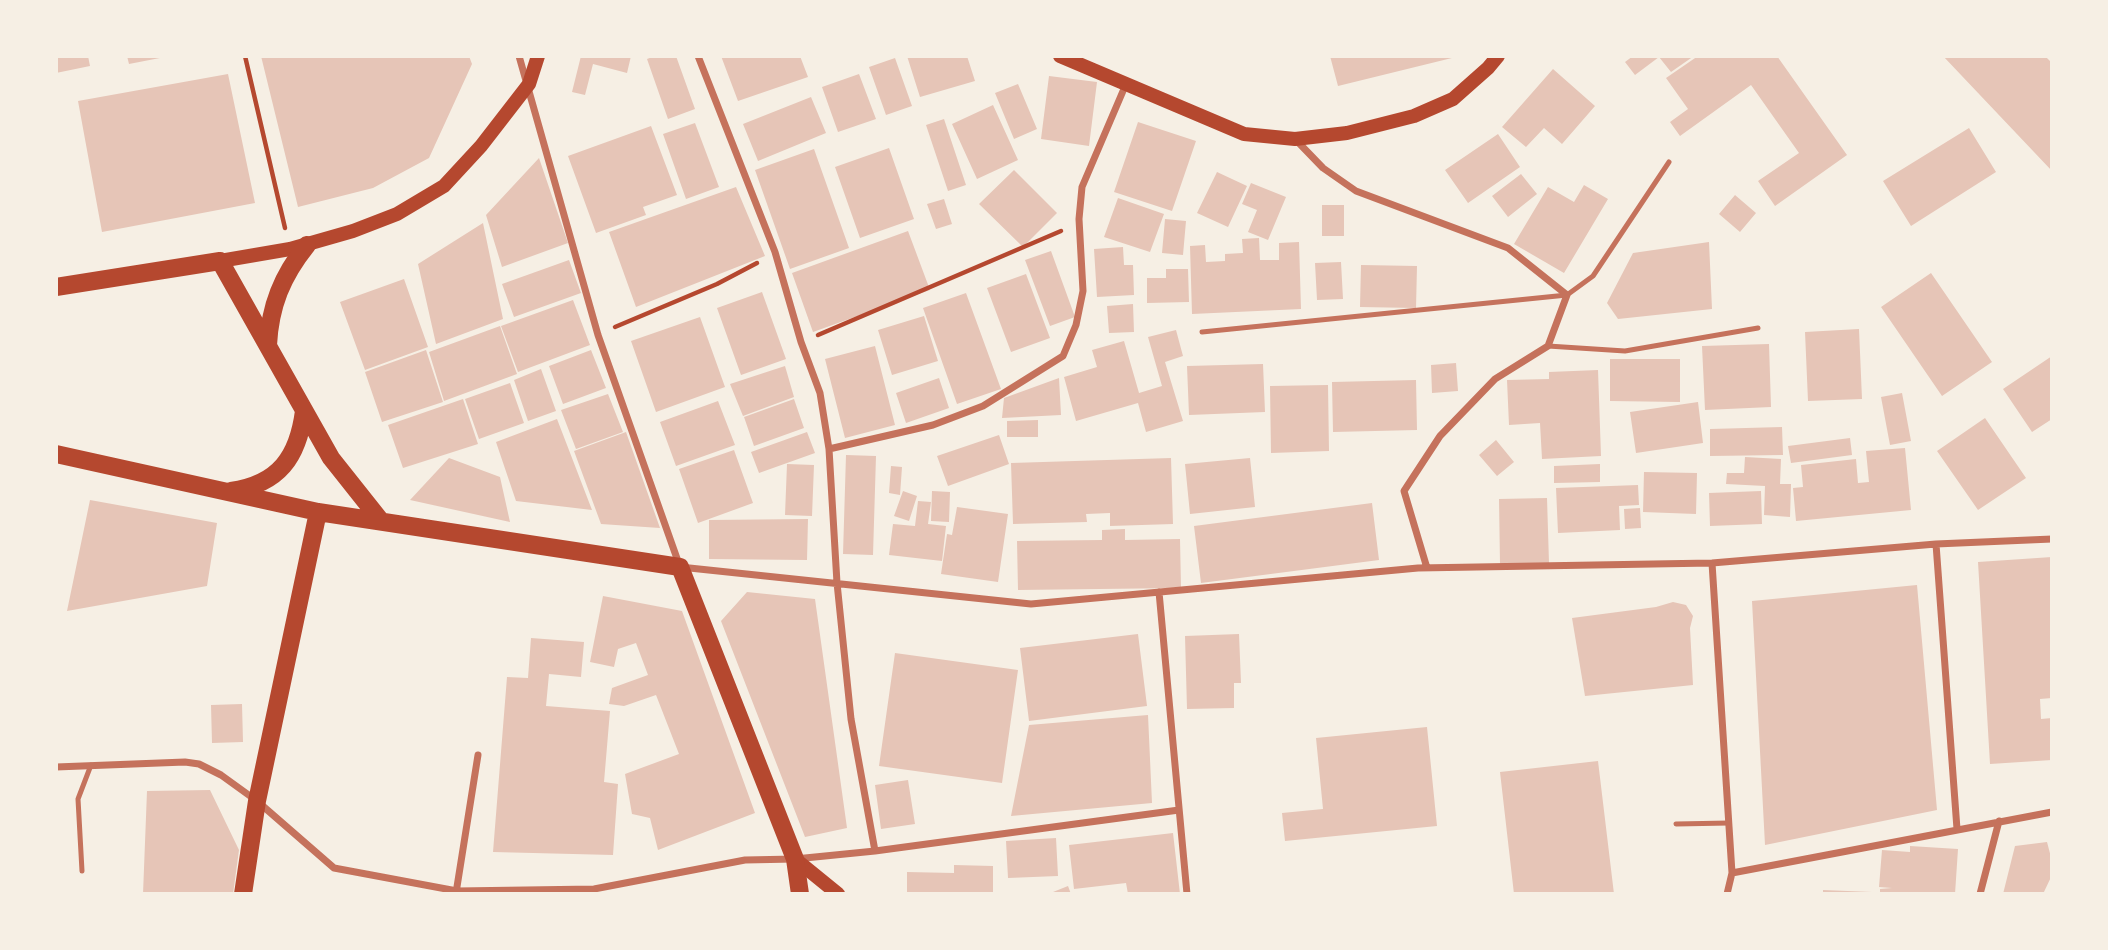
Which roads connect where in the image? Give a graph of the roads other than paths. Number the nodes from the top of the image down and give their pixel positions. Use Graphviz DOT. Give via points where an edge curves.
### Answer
graph roads {
  1 [pos="519,56"];
  2 [pos="538,56"];
  3 [pos="698,56"];
  4 [pos="1060,56"];
  5 [pos="1498,56"];
  6 [pos="529,83"];
  7 [pos="1126,84"];
  8 [pos="1295,139"];
  9 [pos="1669,162"];
  10 [pos="298,247"];
  11 [pos="220,261"];
  12 [pos="57,284"];
  13 [pos="1567,295"];
  14 [pos="1758,328"];
  15 [pos="1202,332"];
  16 [pos="268,345"];
  17 [pos="1548,346"];
  18 [pos="304,411"];
  19 [pos="829,449"];
  20 [pos="56,454"];
  21 [pos="224,492"];
  22 [pos="318,512"];
  23 [pos="381,521"];
  24 [pos="2052,539"];
  25 [pos="1936,544"];
  26 [pos="1712,563"];
  27 [pos="680,567"];
  28 [pos="1427,568"];
  29 [pos="837,583"];
  30 [pos="1159,592"];
  31 [pos="478,755"];
  32 [pos="91,765"];
  33 [pos="56,768"];
  34 [pos="257,801"];
  35 [pos="1179,810"];
  36 [pos="2052,812"];
  37 [pos="1999,821"];
  38 [pos="1729,823"];
  39 [pos="1676,824"];
  40 [pos="1957,830"];
  41 [pos="875,851"];
  42 [pos="795,859"];
  43 [pos="82,871"];
  44 [pos="1732,873"];
  45 [pos="457,892"];
  46 [pos="243,894"];
  47 [pos="800,894"];
  48 [pos="838,894"];
  49 [pos="1187,894"];
  50 [pos="1727,894"];
  51 [pos="1980,894"];
  1 -- 6 [label="street"];
  2 -- 6 [label="main road"];
  3 -- 19 [label="street" via="775,252 820,393"];
  4 -- 7 [label="main road"];
  5 -- 8 [label="main road" via="1453,99 1414,116 1347,133"];
  6 -- 10 [label="main road" via="444,186 397,214"];
  6 -- 27 [label="street" via="598,335"];
  7 -- 8 [label="main road" via="1244,134"];
  7 -- 19 [label="street" via="1082,187 1083,291 1063,356 983,406 933,425"];
  8 -- 13 [label="street" via="1322,169 1356,191 1508,248"];
  9 -- 13 [label="lane" via="1593,276"];
  10 -- 11 [label="main road"];
  10 -- 16 [label="main road" via="281,283 269,323"];
  11 -- 12 [label="main road"];
  11 -- 16 [label="main road"];
  13 -- 15 [label="lane"];
  13 -- 17 [label="street"];
  14 -- 17 [label="lane" via="1626,351"];
  16 -- 18 [label="main road"];
  17 -- 28 [label="street" via="1495,379 1440,436 1405,491"];
  18 -- 21 [label="main road" via="301,436 290,459 272,477 249,488"];
  18 -- 23 [label="main road" via="331,458"];
  19 -- 29 [label="street"];
  20 -- 21 [label="main road"];
  21 -- 22 [label="main road"];
  22 -- 23 [label="main road"];
  22 -- 34 [label="main road"];
  23 -- 27 [label="main road"];
  24 -- 25 [label="street"];
  25 -- 26 [label="street"];
  25 -- 40 [label="street"];
  26 -- 28 [label="street"];
  26 -- 38 [label="street"];
  27 -- 29 [label="street"];
  27 -- 42 [label="main road"];
  28 -- 30 [label="street"];
  29 -- 30 [label="street" via="1031,604"];
  29 -- 41 [label="street" via="851,719"];
  30 -- 35 [label="street"];
  31 -- 45 [label="street"];
  32 -- 33 [label="street"];
  32 -- 34 [label="street" via="199,764"];
  32 -- 43 [label="lane" via="78,799"];
  34 -- 45 [label="street" via="334,868"];
  34 -- 46 [label="main road"];
  35 -- 41 [label="street"];
  35 -- 49 [label="street"];
  36 -- 37 [label="street"];
  37 -- 40 [label="street"];
  37 -- 51 [label="street"];
  38 -- 39 [label="lane"];
  38 -- 44 [label="street"];
  40 -- 44 [label="street"];
  41 -- 42 [label="street"];
  42 -- 45 [label="street" via="744,860 594,889"];
  42 -- 47 [label="main road"];
  42 -- 48 [label="main road"];
  44 -- 50 [label="street"];
}
